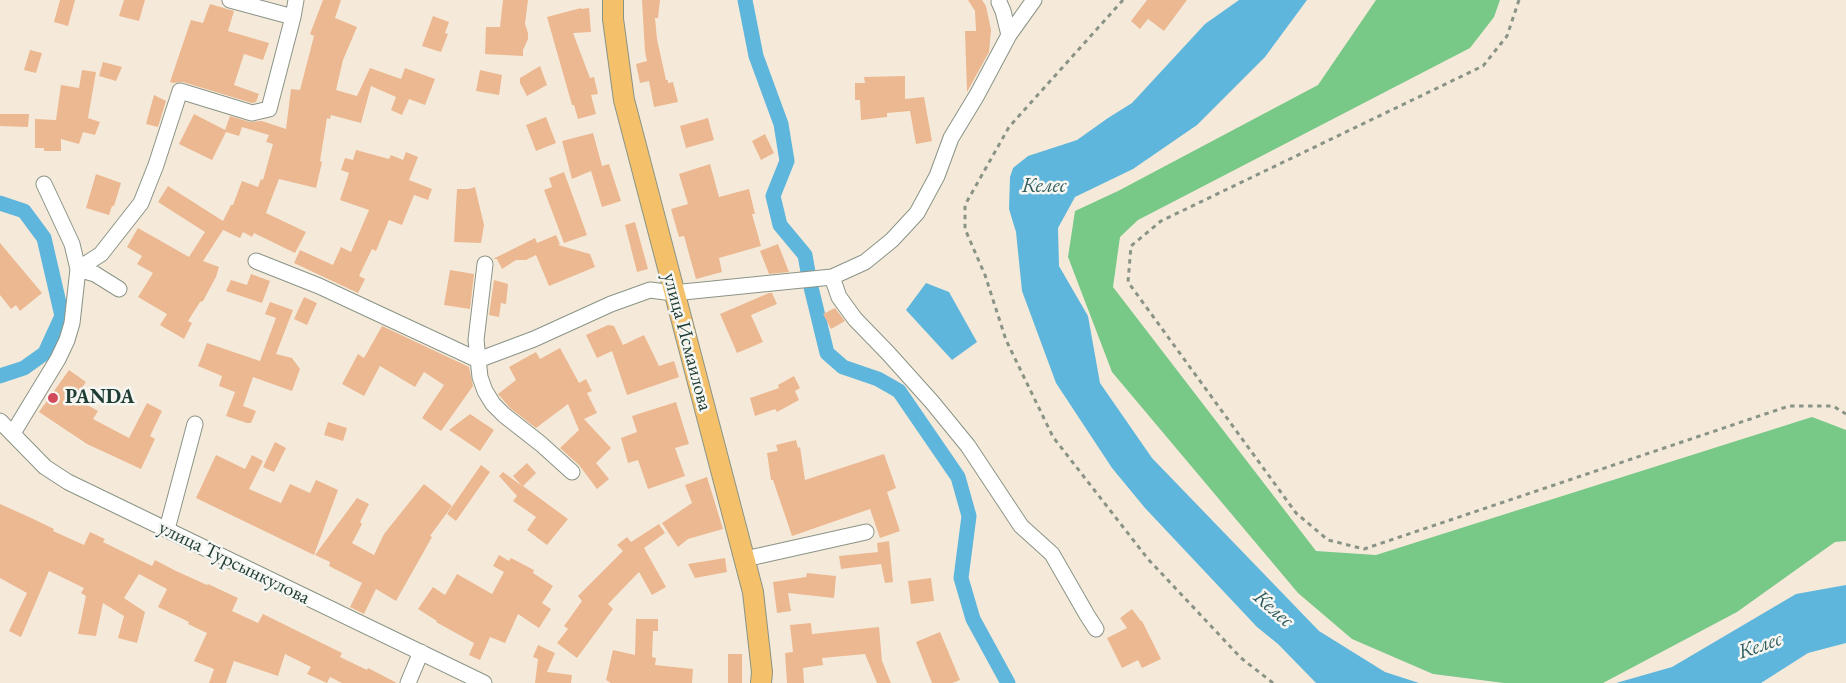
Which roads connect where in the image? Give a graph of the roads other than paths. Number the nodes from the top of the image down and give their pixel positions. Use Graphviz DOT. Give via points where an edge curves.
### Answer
graph roads {
  1 [pos="230,0"];
  2 [pos="296,0"];
  3 [pos="613,0"];
  4 [pos="1034,0"];
  5 [pos="999,2"];
  6 [pos="293,17"];
  7 [pos="1009,35"];
  8 [pos="44,184"];
  9 [pos="256,261"];
  10 [pos="484,264"];
  11 [pos="78,269"];
  12 [pos="832,277"];
  13 [pos="119,289"];
  14 [pos="673,293"];
  15 [pos="478,360"];
  16 [pos="0,421"];
  17 [pos="195,424"];
  18 [pos="13,433"];
  19 [pos="572,471"];
  20 [pos="167,529"];
  21 [pos="866,532"];
  22 [pos="745,559"];
  23 [pos="1096,629"];
  24 [pos="421,652"];
  25 [pos="408,683"];
  26 [pos="484,683"];
  27 [pos="762,683"];
  1 -- 6 [label="street"];
  2 -- 6 [label="street"];
  3 -- 14 [label="main road, улица Исмаилова" via="612,19 624,100"];
  4 -- 7 [label="street"];
  5 -- 7 [label="street"];
  6 -- 11 [label="street" via="269,109 252,113 180,91 141,203 101,254"];
  7 -- 12 [label="street" via="951,138 917,213 865,262"];
  8 -- 11 [label="street" via="72,244"];
  9 -- 15 [label="street"];
  10 -- 15 [label="street" via="476,340"];
  11 -- 13 [label="street"];
  11 -- 18 [label="street" via="68,340"];
  12 -- 14 [label="street"];
  12 -- 23 [label="street" via="839,297 855,319 968,446 1021,526 1052,554"];
  14 -- 15 [label="street" via="650,290"];
  14 -- 22 [label="main road, улица Исмаилова"];
  15 -- 19 [label="street" via="480,377 493,404"];
  16 -- 18 [label="street, улица Турсынкулова"];
  17 -- 20 [label="street"];
  18 -- 20 [label="street, улица Турсынкулова" via="45,467 68,482"];
  20 -- 24 [label="street, улица Турсынкулова"];
  21 -- 22 [label="street"];
  22 -- 27 [label="main road, улица Исмаилова" via="753,592"];
  24 -- 25 [label="street"];
  24 -- 26 [label="street, улица Турсынкулова"];
}
